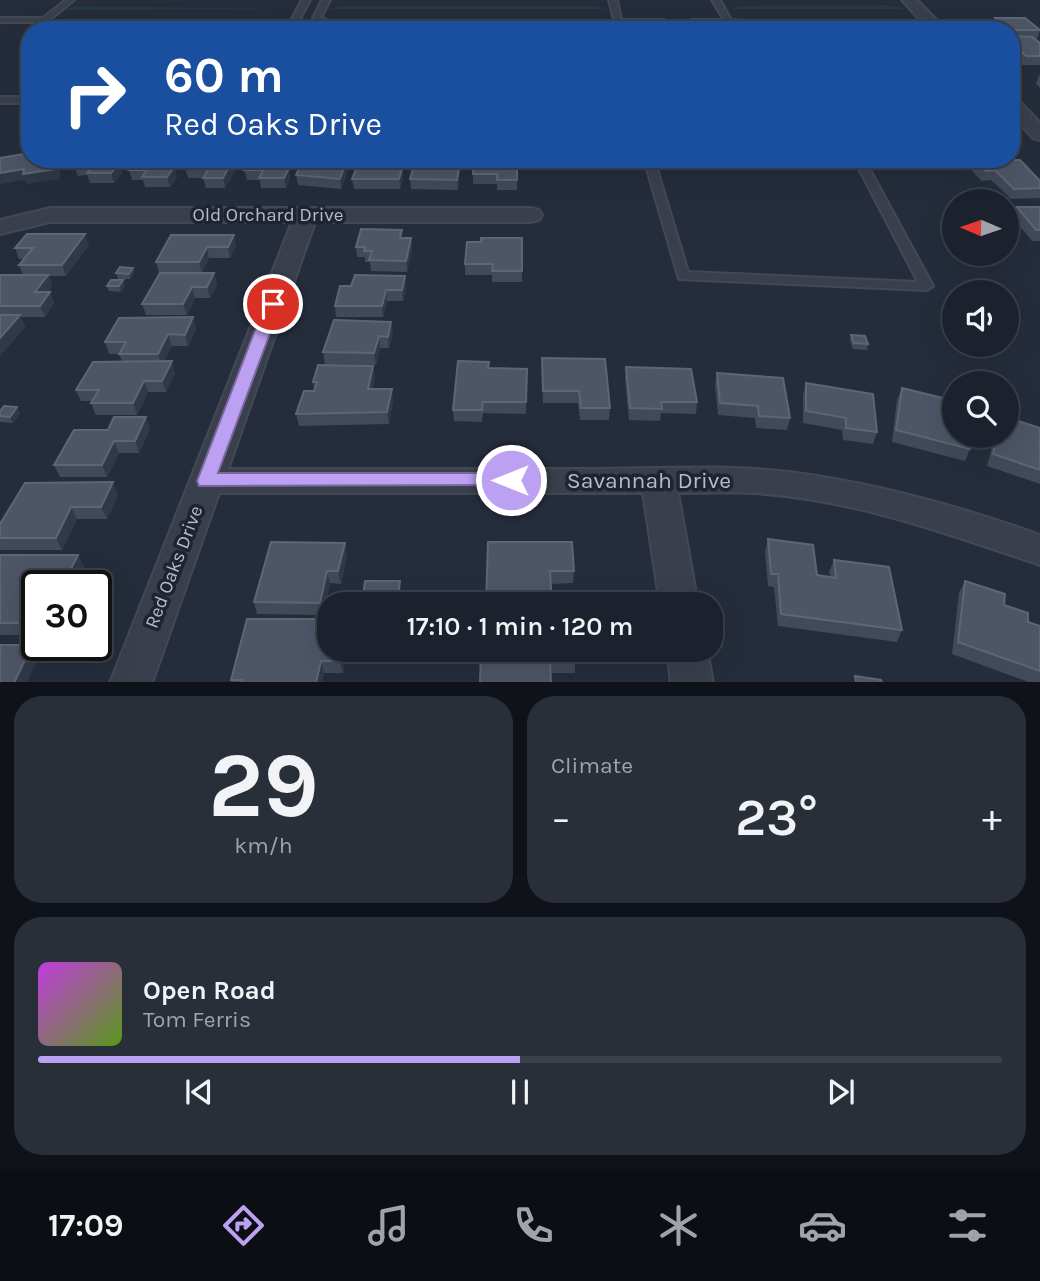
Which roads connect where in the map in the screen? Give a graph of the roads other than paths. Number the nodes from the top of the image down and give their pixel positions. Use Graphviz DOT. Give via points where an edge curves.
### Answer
graph roads {
  1 [pos="70,0"];
  2 [pos="306,0"];
  3 [pos="326,0"];
  4 [pos="613,0"];
  5 [pos="716,0"];
  6 [pos="909,0"];
  7 [pos="0,20"];
  8 [pos="44,20"];
  9 [pos="295,21"];
  10 [pos="318,21"];
  11 [pos="618,21"];
  12 [pos="728,21"];
  13 [pos="929,21"];
  14 [pos="0,100"];
  15 [pos="21,100"];
  16 [pos="1020,113"];
  17 [pos="1040,134"];
  18 [pos="652,168"];
  19 [pos="864,168"];
  20 [pos="306,215"];
  21 [pos="531,215"];
  22 [pos="3,226"];
  23 [pos="658,480"];
  24 [pos="206,481"];
  25 [pos="1040,550"];
  26 [pos="677,592"];
  27 [pos="689,662"];
  28 [pos="131,682"];
  29 [pos="692,682"];
  1 -- 8 [label="lane"];
  2 -- 9 [label="lane"];
  3 -- 10 [label="lane"];
  4 -- 11 [label="lane"];
  5 -- 12 [label="lane"];
  6 -- 13 [label="street"];
  7 -- 8 [label="lane"];
  14 -- 15 [label="lane"];
  16 -- 17 [label="street"];
  18 -- 19 [label="lane" via="683,276 927,286"];
  20 -- 21 [label="street, Old Orchard Drive"];
  20 -- 22 [label="street, Old Orchard Drive" via="50,215"];
  20 -- 24 [label="street, Red Oaks Drive"];
  23 -- 24 [label="street, Savannah Drive"];
  23 -- 25 [label="street, Savannah Drive" via="753,481 866,496 989,530"];
  23 -- 26 [label="street"];
  24 -- 28 [label="street, Red Oaks Drive"];
  27 -- 29 [label="street"];
}
